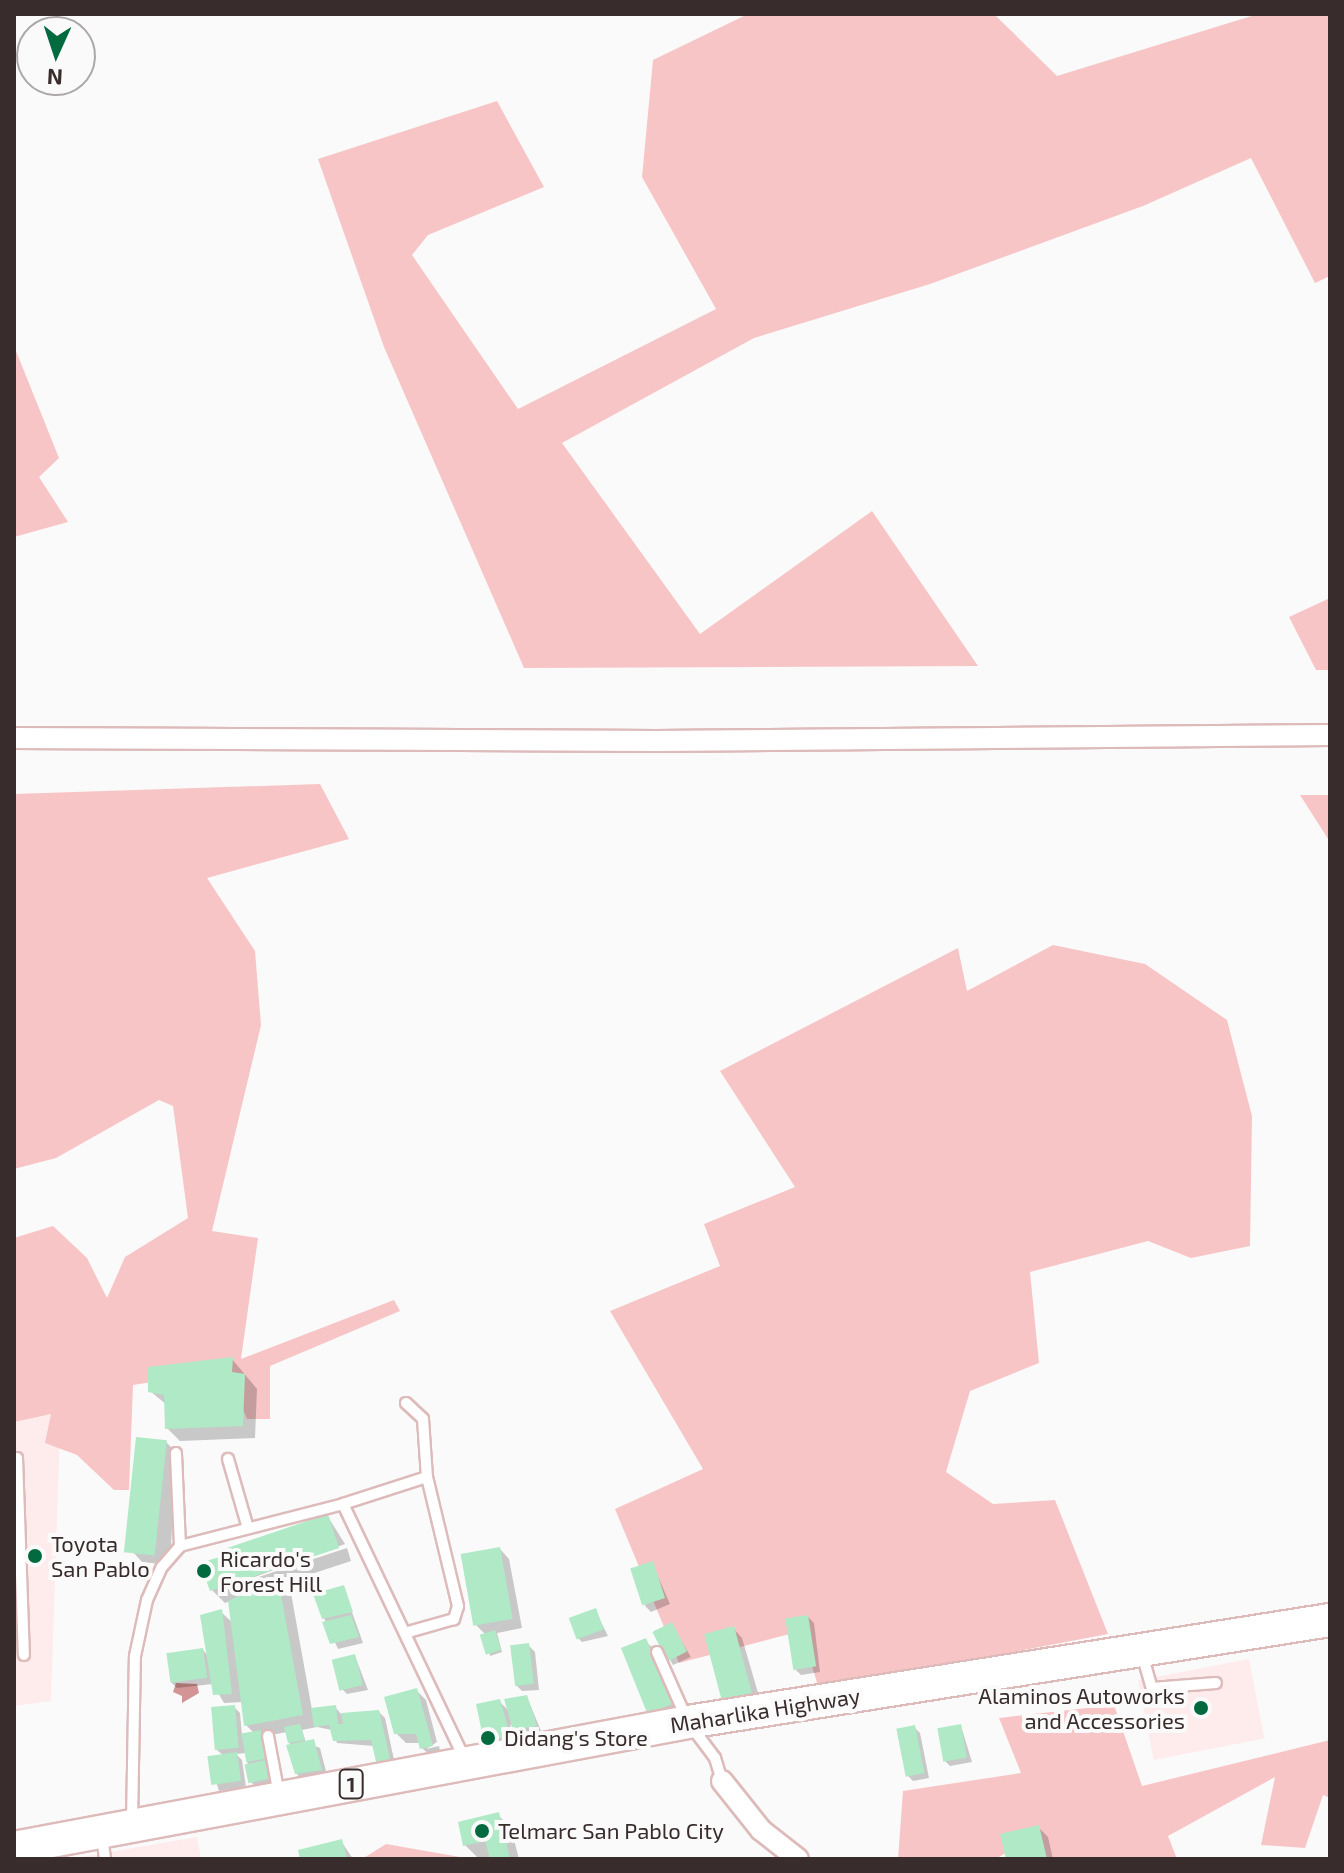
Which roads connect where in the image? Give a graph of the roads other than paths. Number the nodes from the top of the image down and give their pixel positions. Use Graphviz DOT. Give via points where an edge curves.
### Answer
graph roads {
  1 [pos="1330,735"];
  2 [pos="14,738"];
  3 [pos="406,1403"];
  4 [pos="176,1453"];
  5 [pos="17,1458"];
  6 [pos="228,1459"];
  7 [pos="427,1477"];
  8 [pos="343,1504"];
  9 [pos="247,1525"];
  10 [pos="180,1546"];
  11 [pos="18,1552"];
  12 [pos="1330,1620"];
  13 [pos="408,1632"];
  14 [pos="1141,1648"];
  15 [pos="657,1652"];
  16 [pos="24,1655"];
  17 [pos="1216,1683"];
  18 [pos="688,1722"];
  19 [pos="268,1736"];
  20 [pos="466,1763"];
  21 [pos="722,1781"];
  22 [pos="280,1797"];
  23 [pos="113,1838"];
  24 [pos="14,1848"];
  25 [pos="52,1850"];
  26 [pos="798,1859"];
  1 -- 2 [label="street" via="656,741"];
  3 -- 7 [label="lane" via="423,1419"];
  4 -- 10 [label="lane"];
  5 -- 11 [label="lane"];
  6 -- 9 [label="lane"];
  7 -- 8 [label="lane"];
  7 -- 13 [label="lane" via="458,1606 454,1619"];
  8 -- 9 [label="lane"];
  8 -- 13 [label="lane"];
  9 -- 10 [label="lane"];
  10 -- 23 [label="lane" via="162,1567 139,1629"];
  11 -- 16 [label="lane"];
  12 -- 14 [label="main road, Maharlika Highway / 1"];
  13 -- 20 [label="lane"];
  14 -- 17 [label="lane" via="1152,1688"];
  14 -- 18 [label="main road, Maharlika Highway / 1"];
  15 -- 18 [label="lane"];
  18 -- 20 [label="main road, Maharlika Highway / 1"];
  18 -- 21 [label="lane" via="715,1758"];
  19 -- 22 [label="lane"];
  20 -- 22 [label="main road, Maharlika Highway / 1"];
  21 -- 26 [label="street" via="761,1830"];
  22 -- 23 [label="main road, Maharlika Highway / 1"];
  23 -- 25 [label="main road, Maharlika Highway / 1"];
  24 -- 25 [label="main road, Maharlika Highway / 1"];
}
